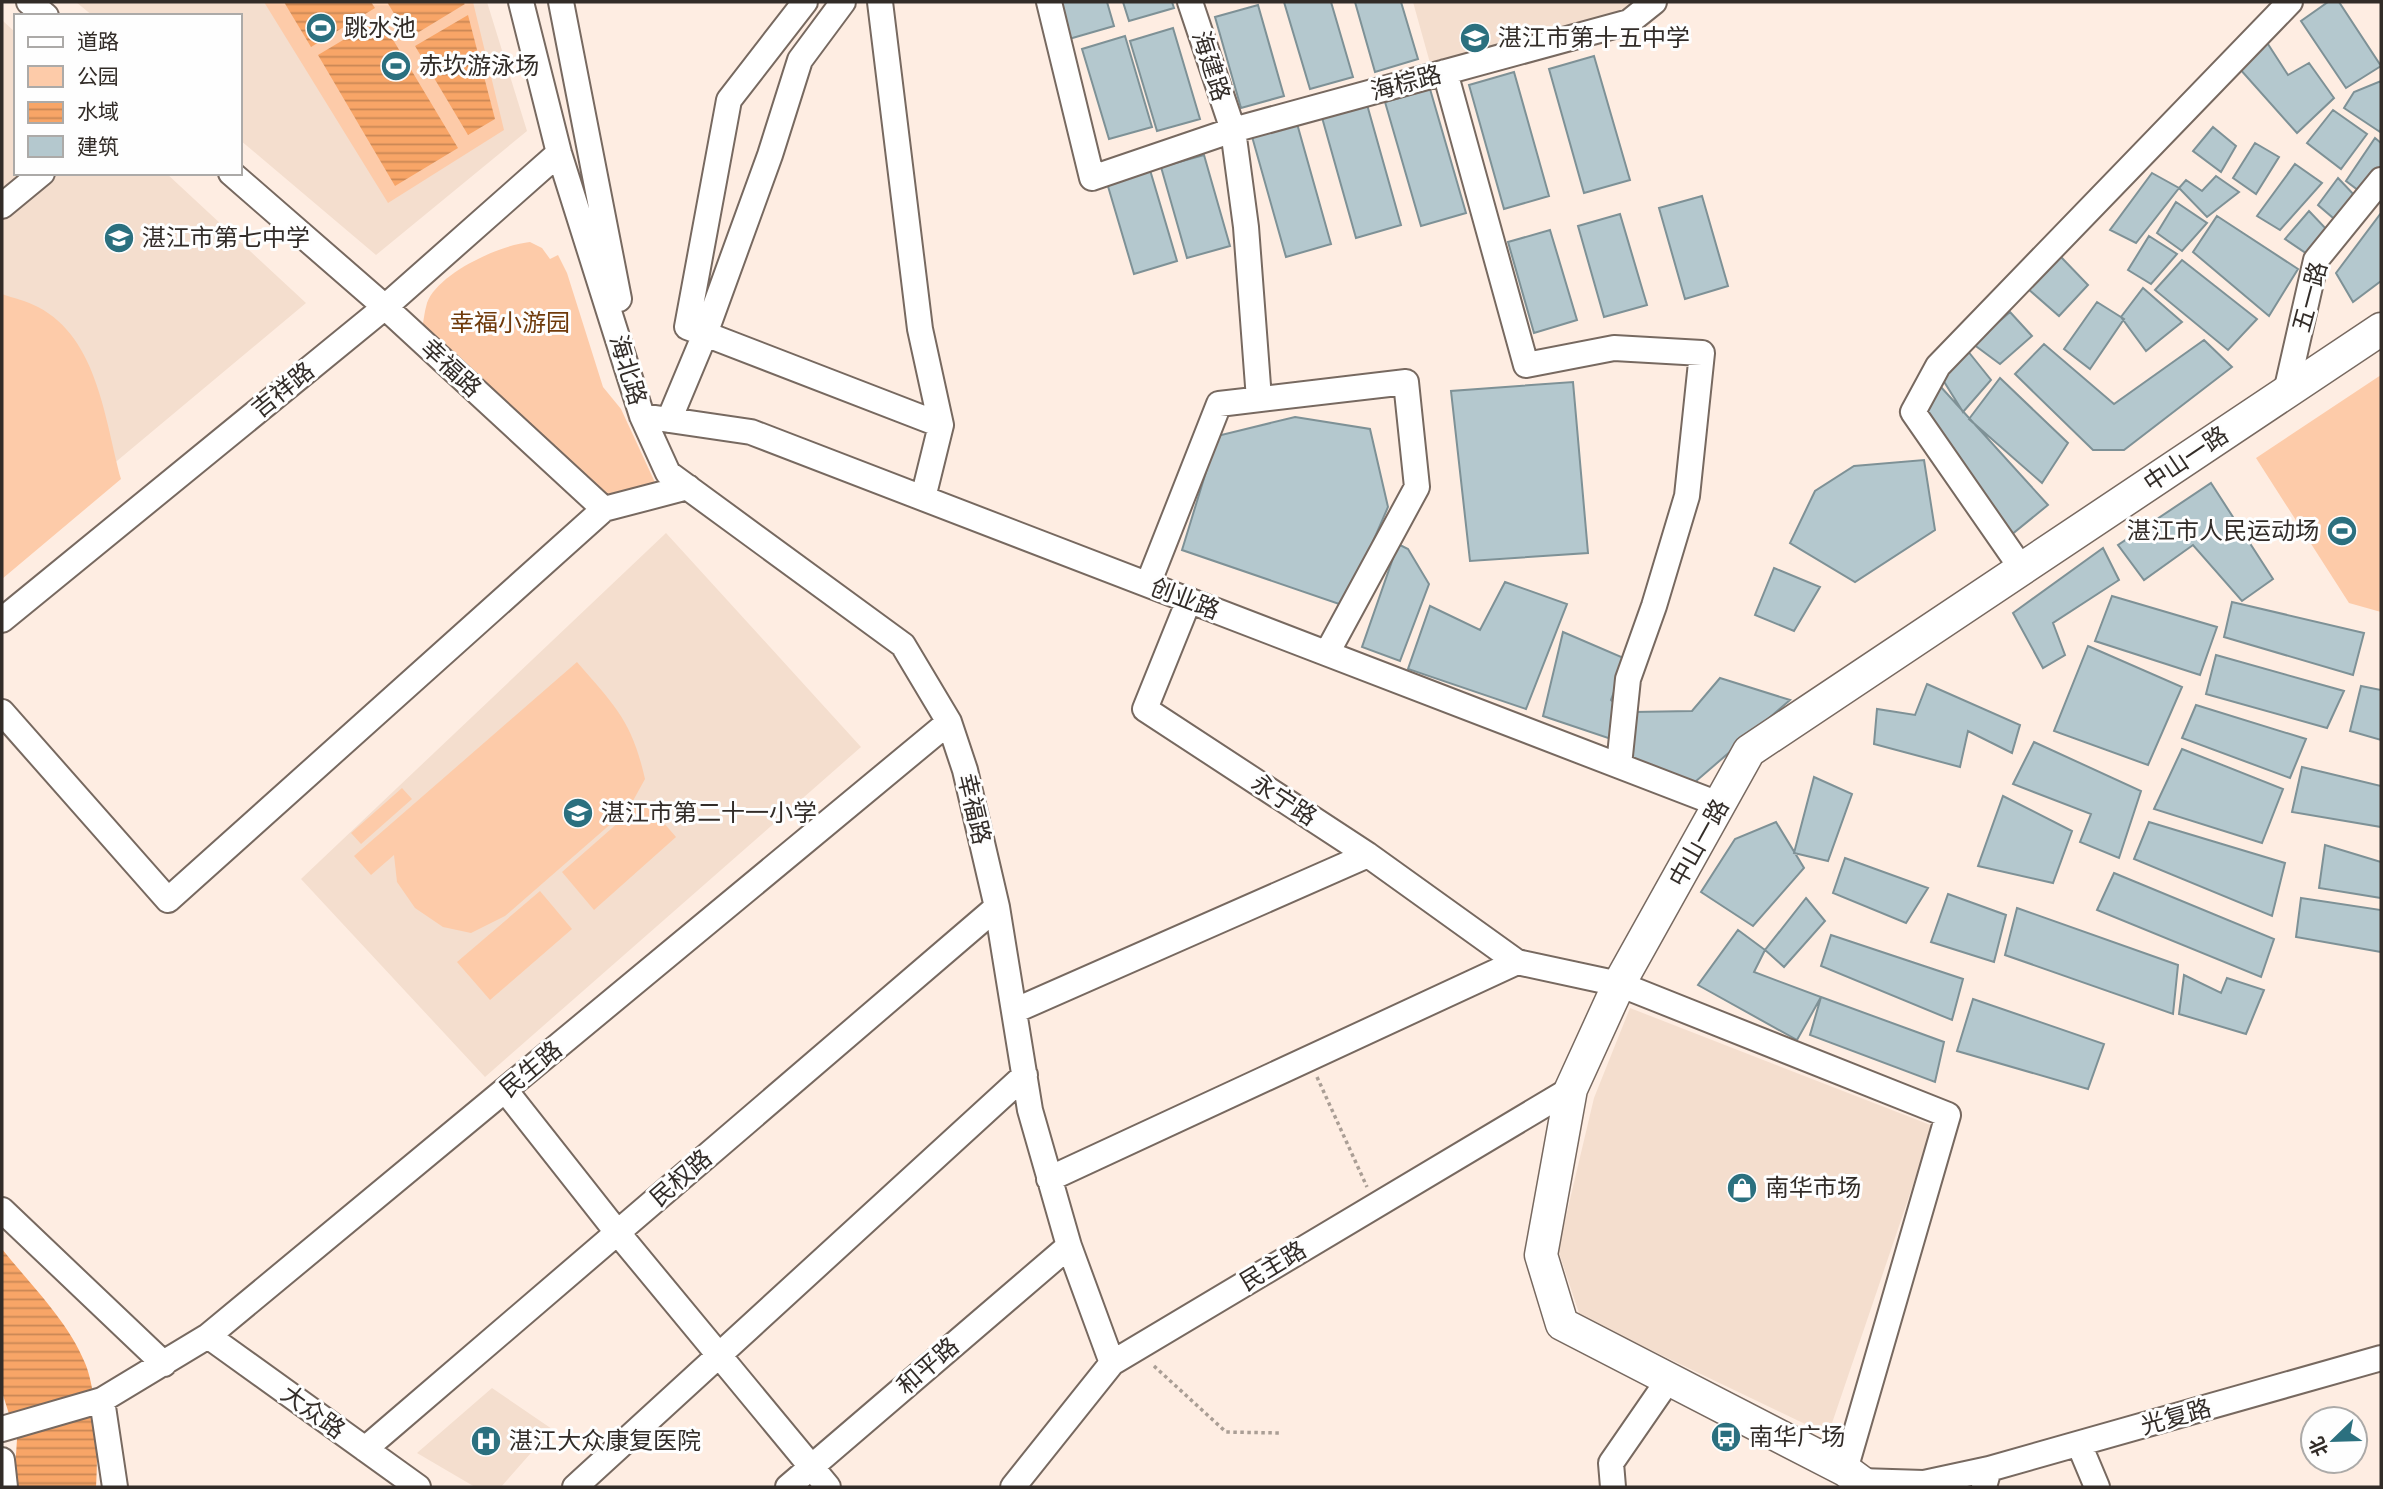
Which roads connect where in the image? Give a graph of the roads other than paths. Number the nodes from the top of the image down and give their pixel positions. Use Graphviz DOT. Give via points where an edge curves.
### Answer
graph roads {
  1 [pos="29,2"];
  2 [pos="805,2"];
  3 [pos="843,2"];
  4 [pos="880,2"];
  5 [pos="1048,2"];
  6 [pos="1190,2"];
  7 [pos="1654,2"];
  8 [pos="2290,2"];
  9 [pos="567,3"];
  10 [pos="523,8"];
  11 [pos="44,14"];
  12 [pos="1445,72"];
  13 [pos="1233,130"];
  14 [pos="559,153"];
  15 [pos="40,175"];
  16 [pos="233,175"];
  17 [pos="2381,180"];
  18 [pos="2,206"];
  19 [pos="385,307"];
  20 [pos="2381,329"];
  21 [pos="705,334"];
  22 [pos="2286,392"];
  23 [pos="1259,399"];
  24 [pos="642,416"];
  25 [pos="669,420"];
  26 [pos="941,425"];
  27 [pos="688,487"];
  28 [pos="923,498"];
  29 [pos="604,509"];
  30 [pos="2022,569"];
  31 [pos="1147,584"];
  32 [pos="1189,600"];
  33 [pos="2,620"];
  34 [pos="1327,653"];
  35 [pos="2,712"];
  36 [pos="948,722"];
  37 [pos="1619,765"];
  38 [pos="1721,805"];
  39 [pos="1368,855"];
  40 [pos="997,907"];
  41 [pos="1517,962"];
  42 [pos="1619,984"];
  43 [pos="1014,1011"];
  44 [pos="1025,1076"];
  45 [pos="1572,1089"];
  46 [pos="505,1090"];
  47 [pos="1049,1179"];
  48 [pos="2,1210"];
  49 [pos="617,1232"];
  50 [pos="1069,1246"];
  51 [pos="208,1336"];
  52 [pos="720,1355"];
  53 [pos="2381,1358"];
  54 [pos="1112,1363"];
  55 [pos="164,1364"];
  56 [pos="1669,1379"];
  57 [pos="102,1400"];
  58 [pos="2,1429"];
  59 [pos="2078,1444"];
  60 [pos="365,1449"];
  61 [pos="2,1460"];
  62 [pos="810,1468"];
  63 [pos="1987,1478"];
  64 [pos="1858,1480"];
  65 [pos="5,1487"];
  66 [pos="115,1487"];
  67 [pos="418,1487"];
  68 [pos="575,1487"];
  69 [pos="788,1487"];
  70 [pos="828,1487"];
  71 [pos="1013,1487"];
  72 [pos="1614,1487"];
  73 [pos="2097,1487"];
  1 -- 11 [label="street"];
  2 -- 21 [label="street" via="729,100 687,327"];
  3 -- 21 [label="street" via="800,60"];
  4 -- 26 [label="street" via="920,328"];
  5 -- 13 [label="street, 海棕路" via="1092,178"];
  6 -- 13 [label="street, 海建路"];
  7 -- 12 [label="street, 海棕路" via="1629,22"];
  8 -- 30 [label="street" via="1938,366 1913,412"];
  9 -- 10 [label="street"];
  9 -- 24 [label="street, 海北路"];
  10 -- 14 [label="street, 海北路"];
  12 -- 13 [label="street, 海棕路"];
  12 -- 37 [label="street" via="1526,365 1614,348 1702,353 1687,495 1628,679"];
  13 -- 23 [label="street, 海建路" via="1246,227"];
  14 -- 19 [label="street, 吉祥路"];
  14 -- 24 [label="street, 海北路"];
  15 -- 18 [label="street"];
  16 -- 19 [label="street, 幸福路"];
  17 -- 22 [label="street, 五一路" via="2316,260"];
  19 -- 29 [label="street, 幸福路"];
  19 -- 33 [label="street, 吉祥路"];
  20 -- 22 [label="main road, 中山一路"];
  21 -- 25 [label="street"];
  21 -- 26 [label="street"];
  22 -- 30 [label="main road, 中山一路"];
  23 -- 31 [label="street" via="1219,404"];
  23 -- 34 [label="street" via="1406,382 1417,488"];
  24 -- 25 [label="street, 创业路"];
  24 -- 27 [label="street, 幸福路" via="667,473"];
  25 -- 28 [label="street, 创业路" via="751,432"];
  26 -- 28 [label="street"];
  27 -- 29 [label="street"];
  27 -- 36 [label="street, 幸福路" via="903,645"];
  28 -- 31 [label="street, 创业路"];
  29 -- 35 [label="street" via="168,900"];
  30 -- 38 [label="main road, 中山一路" via="1749,751"];
  31 -- 32 [label="street, 创业路"];
  32 -- 34 [label="street, 创业路"];
  32 -- 39 [label="street, 永宁路" via="1145,709"];
  34 -- 37 [label="street, 创业路"];
  36 -- 40 [label="street, 幸福路" via="965,770"];
  36 -- 46 [label="street, 民生路"];
  37 -- 38 [label="street, 创业路"];
  38 -- 42 [label="main road, 中山一路"];
  39 -- 41 [label="street, 永宁路"];
  39 -- 43 [label="street"];
  40 -- 43 [label="street, 幸福路"];
  40 -- 49 [label="street, 民权路"];
  41 -- 42 [label="street"];
  41 -- 47 [label="street"];
  42 -- 45 [label="main road, 中山一路"];
  42 -- 64 [label="street" via="1948,1115"];
  43 -- 44 [label="street, 幸福路"];
  44 -- 47 [label="street, 幸福路"];
  44 -- 52 [label="street"];
  45 -- 54 [label="street, 民主路"];
  45 -- 56 [label="main road, 中山一路" via="1541,1255 1562,1324"];
  46 -- 49 [label="street"];
  46 -- 51 [label="street, 民生路"];
  47 -- 50 [label="street, 幸福路"];
  48 -- 55 [label="street"];
  49 -- 52 [label="street"];
  49 -- 60 [label="street, 民权路"];
  50 -- 54 [label="street, 幸福路"];
  50 -- 62 [label="street, 和平路"];
  51 -- 55 [label="street, 民生路"];
  51 -- 60 [label="street, 大众路"];
  52 -- 62 [label="street"];
  52 -- 68 [label="street"];
  53 -- 59 [label="street, 光复路"];
  54 -- 71 [label="street, 民主路"];
  55 -- 57 [label="street, 民生路"];
  56 -- 64 [label="main road, 中山一路"];
  56 -- 72 [label="street" via="1611,1462"];
  57 -- 58 [label="street, 民生路"];
  57 -- 66 [label="street"];
  59 -- 63 [label="street, 光复路"];
  59 -- 73 [label="street"];
  60 -- 67 [label="street, 大众路"];
  61 -- 65 [label="street"];
  62 -- 69 [label="street, 和平路"];
  62 -- 70 [label="street"];
  63 -- 64 [label="street, 光复路" via="1924,1483"];
}
